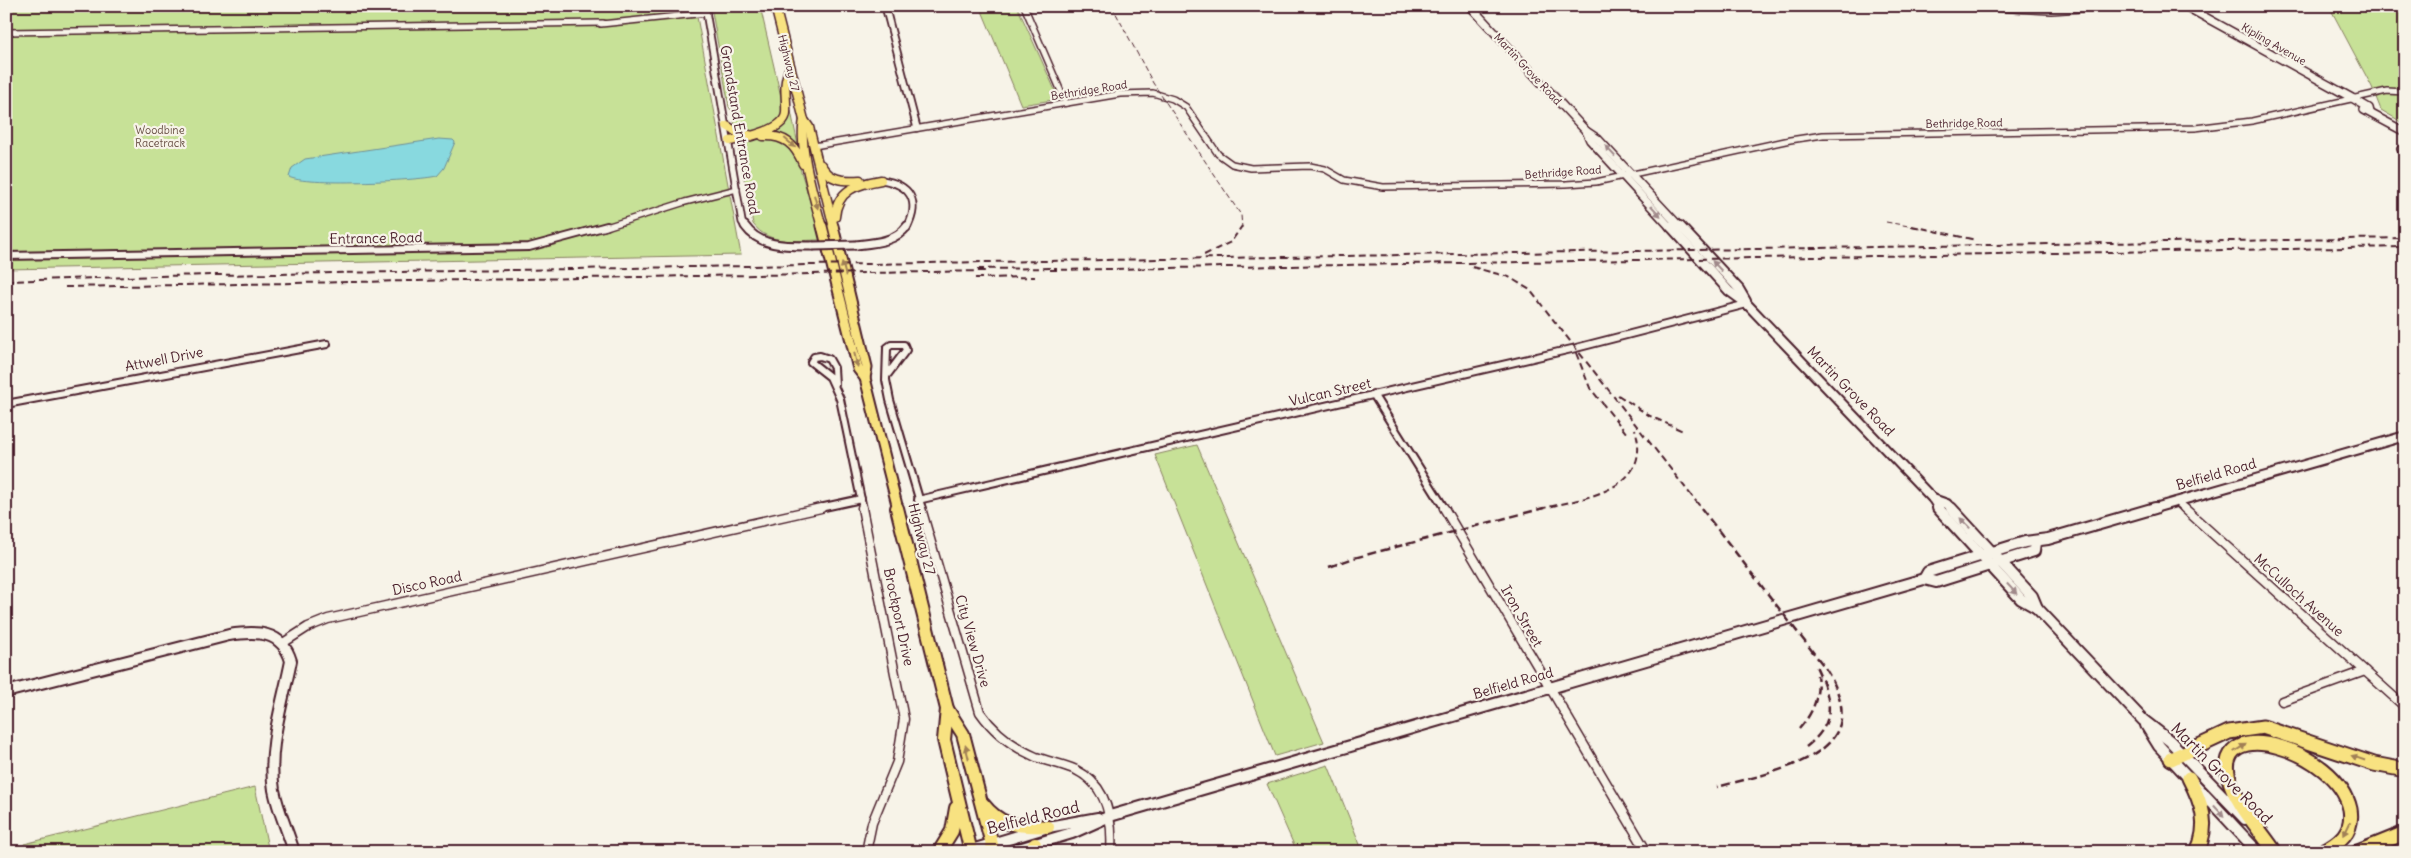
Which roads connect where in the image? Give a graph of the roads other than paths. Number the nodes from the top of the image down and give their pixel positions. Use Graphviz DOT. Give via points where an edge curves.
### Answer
graph roads {
  1 [pos="705,6"];
  2 [pos="796,6"];
  3 [pos="885,6"];
  4 [pos="1024,6"];
  5 [pos="1470,6"];
  6 [pos="1977,6"];
  7 [pos="2110,6"];
  8 [pos="2185,6"];
  9 [pos="2194,6"];
  10 [pos="777,7"];
  11 [pos="707,14"];
  12 [pos="2223,26"];
  13 [pos="6,32"];
  14 [pos="790,67"];
  15 [pos="2405,92"];
  16 [pos="2349,99"];
  17 [pos="1066,104"];
  18 [pos="804,120"];
  19 [pos="727,126"];
  20 [pos="917,128"];
  21 [pos="1586,131"];
  22 [pos="2405,132"];
  23 [pos="760,134"];
  24 [pos="749,137"];
  25 [pos="730,141"];
  26 [pos="2405,145"];
  27 [pos="815,150"];
  28 [pos="2405,160"];
  29 [pos="1632,174"];
  30 [pos="1623,176"];
  31 [pos="810,180"];
  32 [pos="881,180"];
  33 [pos="737,189"];
  34 [pos="835,235"];
  35 [pos="6,256"];
  36 [pos="1747,304"];
  37 [pos="327,344"];
  38 [pos="888,374"];
  39 [pos="866,378"];
  40 [pos="835,384"];
  41 [pos="1373,394"];
  42 [pos="6,404"];
  43 [pos="2405,436"];
  44 [pos="861,499"];
  45 [pos="1933,499"];
  46 [pos="918,500"];
  47 [pos="2176,501"];
  48 [pos="2035,542"];
  49 [pos="1992,552"];
  50 [pos="1982,555"];
  51 [pos="2002,562"];
  52 [pos="1990,566"];
  53 [pos="1924,579"];
  54 [pos="2037,608"];
  55 [pos="283,643"];
  56 [pos="2365,672"];
  57 [pos="1549,689"];
  58 [pos="6,692"];
  59 [pos="2282,701"];
  60 [pos="2405,707"];
  61 [pos="946,709"];
  62 [pos="2143,720"];
  63 [pos="2177,757"];
  64 [pos="2405,770"];
  65 [pos="2189,778"];
  66 [pos="957,789"];
  67 [pos="979,798"];
  68 [pos="1110,816"];
  69 [pos="1048,827"];
  70 [pos="2405,833"];
  71 [pos="993,848"];
  72 [pos="1031,848"];
  73 [pos="2275,850"];
  74 [pos="969,851"];
  75 [pos="294,852"];
  76 [pos="866,852"];
  77 [pos="939,852"];
  78 [pos="1009,852"];
  79 [pos="1111,852"];
  80 [pos="1646,852"];
  81 [pos="2197,852"];
  82 [pos="2258,852"];
  83 [pos="2321,852"];
  84 [pos="2358,852"];
  1 -- 11 [label="street, Grandstand Entrance Road"];
  2 -- 10 [label="street"];
  3 -- 20 [label="street"];
  4 -- 17 [label="street"];
  5 -- 21 [label="main road, Martin Grove Road"];
  6 -- 7 [label="main road" via="2054,10"];
  8 -- 12 [label="main road, Kipling Avenue"];
  9 -- 12 [label="main road, Kipling Avenue"];
  10 -- 14 [label="main road, Highway 27"];
  11 -- 13 [label="street" via="591,25"];
  11 -- 19 [label="street, Grandstand Entrance Road"];
  12 -- 16 [label="main road, Kipling Avenue"];
  14 -- 18 [label="main road, Highway 27"];
  14 -- 23 [label="main road" via="784,82 786,115 778,126"];
  15 -- 16 [label="street, Bethridge Road" via="2388,91"];
  16 -- 22 [label="main road, Kipling Avenue"];
  16 -- 29 [label="street, Bethridge Road" via="2252,121 2195,128 1823,135"];
  17 -- 20 [label="street, Bethridge Road"];
  17 -- 30 [label="street, Bethridge Road" via="1132,93 1153,93 1186,106 1212,147 1232,164 1271,169 1310,166 1363,185 1566,184"];
  18 -- 27 [label="main road, Highway 27"];
  18 -- 31 [label="main road, Highway 27" via="802,130"];
  19 -- 23 [label="main road" via="742,134"];
  19 -- 25 [label="street, Grandstand Entrance Road"];
  20 -- 27 [label="street, Bethridge Road"];
  29 -- 21 [label="main road, Martin Grove Road, one-way"];
  21 -- 30 [label="main road, Martin Grove Road" via="1590,140"];
  23 -- 24 [label="main road"];
  24 -- 25 [label="main road"];
  24 -- 31 [label="main road, one-way" via="788,139 800,154"];
  25 -- 33 [label="street, Grandstand Entrance Road"];
  26 -- 28 [label="street" via="2400,149"];
  27 -- 32 [label="main road" via="830,178 841,181"];
  27 -- 34 [label="main road, Highway 27"];
  29 -- 30 [label="street, Bethridge Road"];
  36 -- 29 [label="main road, Martin Grove Road, one-way" via="1739,289"];
  30 -- 36 [label="main road, Martin Grove Road, one-way" via="1729,291"];
  31 -- 39 [label="main road, Highway 27, one-way" via="858,369"];
  32 -- 33 [label="street, Grandstand Entrance Road, bridge" via="907,189 911,222 905,230 886,240 856,245 769,244 757,239 742,222"];
  32 -- 34 [label="main road" via="859,183 838,199 834,209"];
  33 -- 35 [label="street, Entrance Road" via="682,201 605,228 529,247"];
  39 -- 34 [label="main road, Highway 27, one-way" via="868,367"];
  36 -- 41 [label="street, Vulcan Street" via="1576,348"];
  36 -- 45 [label="main road, Martin Grove Road"];
  37 -- 42 [label="street, Attwell Drive"];
  38 -- 38 [label="street, City View Drive" via="906,350 904,345 887,348"];
  38 -- 46 [label="street, City View Drive" via="890,400"];
  39 -- 61 [label="main road, Highway 27"];
  40 -- 40 [label="street, Brockport Drive" via="836,374 829,359 822,355 811,359 813,365"];
  40 -- 44 [label="street, Brockport Drive"];
  41 -- 46 [label="street, Vulcan Street"];
  41 -- 57 [label="street, Iron Street" via="1458,531"];
  43 -- 47 [label="main road, Belfield Road"];
  44 -- 55 [label="street, Disco Road" via="328,619"];
  44 -- 76 [label="street, Brockport Drive" via="904,710 897,760 874,819"];
  49 -- 45 [label="main road, Martin Grove Road, one-way" via="1947,504"];
  45 -- 50 [label="main road, Martin Grove Road"];
  46 -- 68 [label="street, City View Drive" via="980,712 996,733 1017,748 1075,770 1094,782 1103,793"];
  47 -- 48 [label="main road, Belfield Road"];
  47 -- 56 [label="street, McCulloch Avenue"];
  48 -- 49 [label="main road, Belfield Road"];
  48 -- 51 [label="main road, Belfield Road" via="2034,551"];
  49 -- 50 [label="main road, Belfield Road"];
  49 -- 51 [label="main road, Martin Grove Road"];
  50 -- 52 [label="main road, Martin Grove Road"];
  50 -- 53 [label="main road, Belfield Road" via="1928,572"];
  51 -- 52 [label="main road, Belfield Road"];
  51 -- 54 [label="main road, Martin Grove Road" via="2032,596"];
  52 -- 53 [label="main road, Belfield Road" via="1936,582"];
  52 -- 54 [label="main road, Martin Grove Road, one-way" via="2021,599"];
  53 -- 57 [label="main road, Belfield Road"];
  54 -- 62 [label="main road, Martin Grove Road"];
  55 -- 58 [label="main road" via="263,633 235,634"];
  55 -- 75 [label="main road" via="291,661 273,761 273,784"];
  56 -- 59 [label="street"];
  56 -- 60 [label="street, McCulloch Avenue"];
  57 -- 68 [label="main road, Belfield Road"];
  57 -- 80 [label="street, Iron Street"];
  61 -- 66 [label="main road, Highway 27" via="944,740"];
  67 -- 61 [label="main road, Highway 27, one-way" via="963,734"];
  62 -- 63 [label="main road, Martin Grove Road" via="2159,746"];
  64 -- 63 [label="highway, one-way" via="2374,764 2263,727 2229,732"];
  63 -- 65 [label="main road, Martin Grove Road"];
  63 -- 73 [label="main road, Martin Grove Road"];
  65 -- 81 [label="highway" via="2206,821 2204,837"];
  65 -- 82 [label="main road, Martin Grove Road, one-way"];
  66 -- 74 [label="main road, Highway 27"];
  66 -- 77 [label="main road" via="957,819"];
  67 -- 69 [label="main road" via="991,815 1004,825"];
  67 -- 71 [label="main road, Highway 27"];
  68 -- 69 [label="main road, Belfield Road"];
  68 -- 72 [label="main road, Belfield Road"];
  68 -- 79 [label="street, City View Drive"];
  69 -- 71 [label="main road, Belfield Road"];
  70 -- 84 [label="highway"];
  71 -- 74 [label="main road, Belfield Road"];
  72 -- 78 [label="main road, Belfield Road"];
  73 -- 83 [label="highway, one-way" via="2243,805 2228,770 2235,750 2245,744 2263,742 2282,747 2304,756 2336,779 2348,799 2353,818 2347,834"];
}
